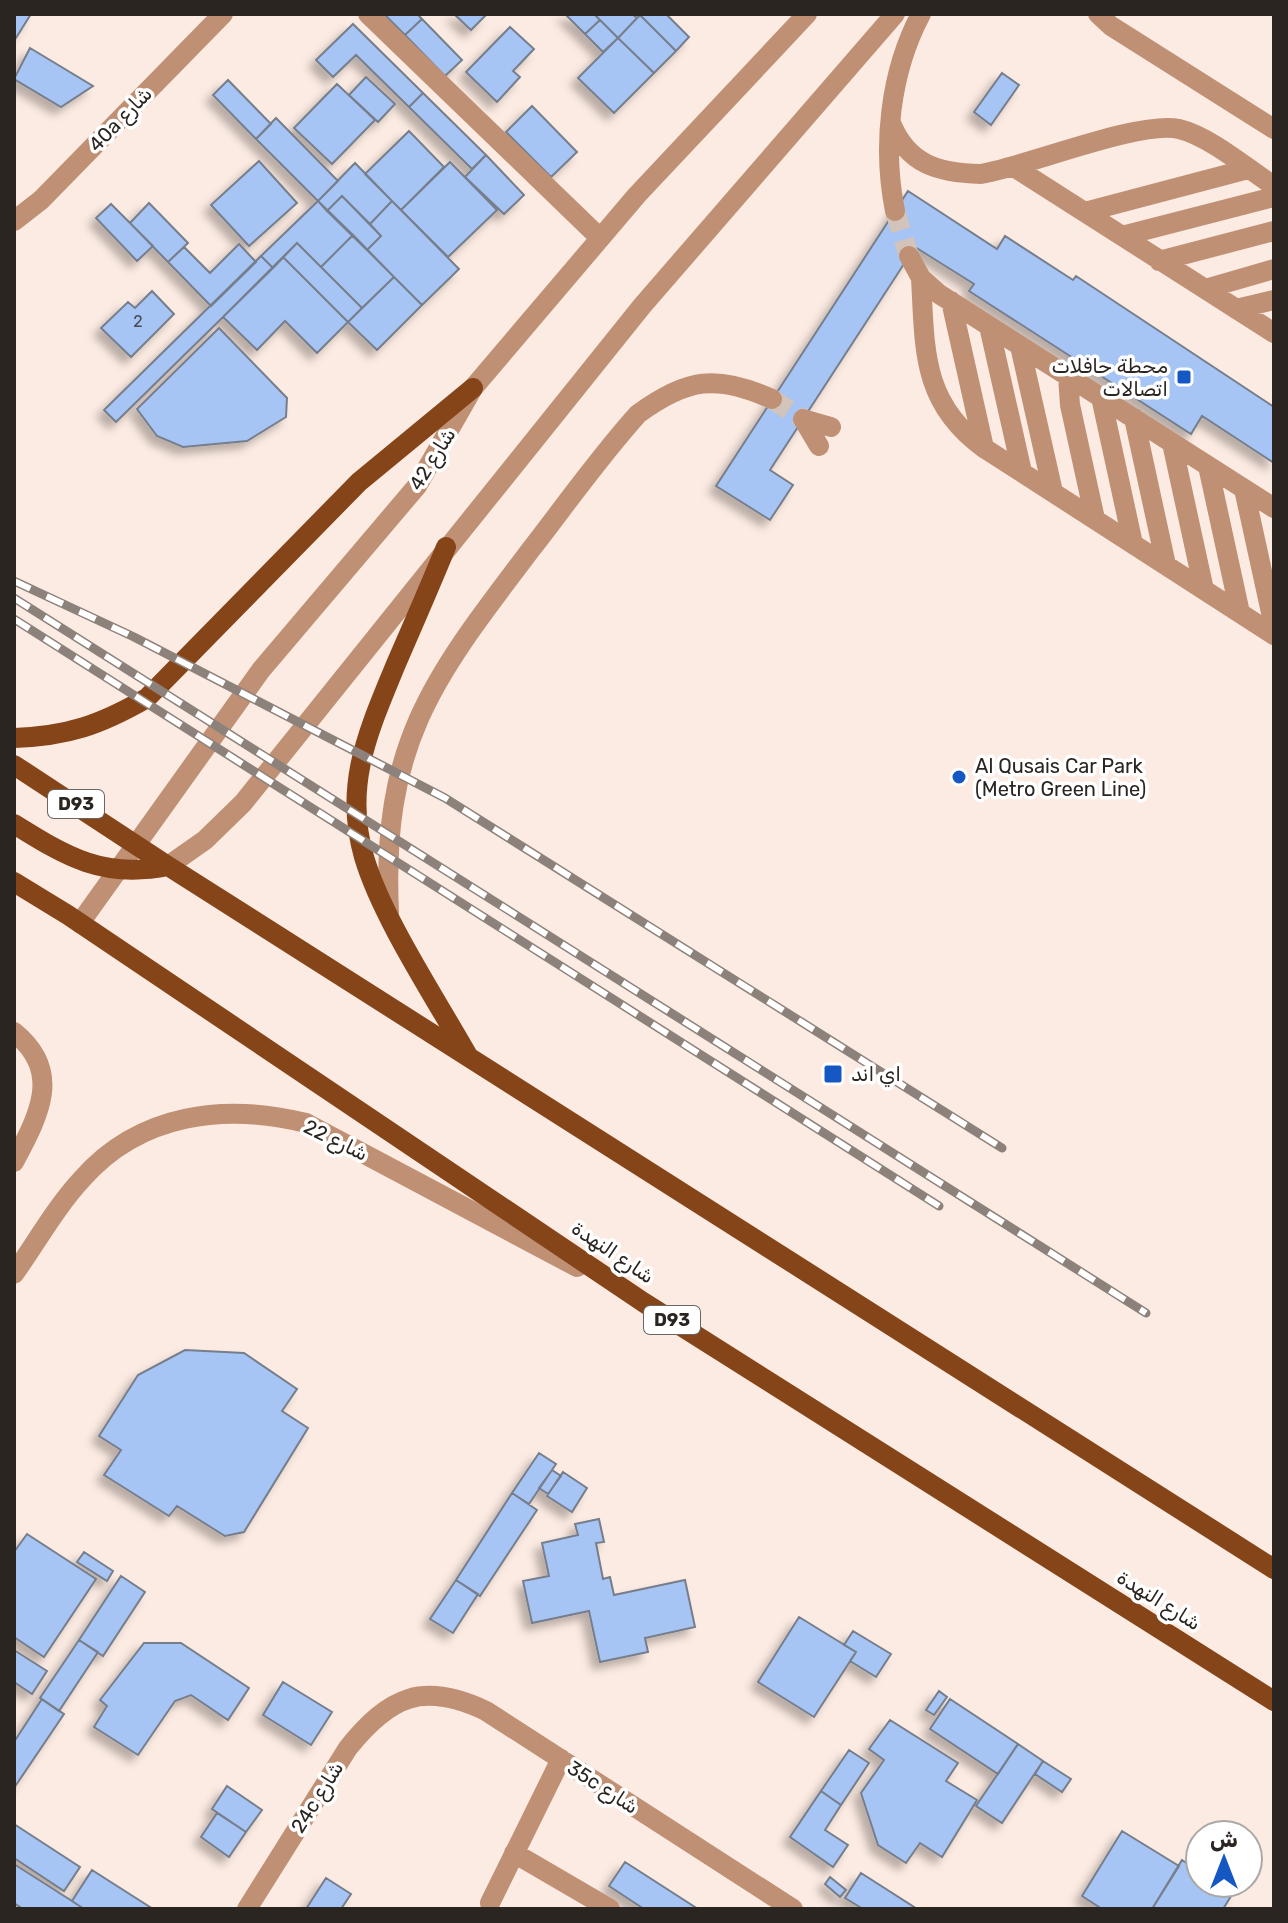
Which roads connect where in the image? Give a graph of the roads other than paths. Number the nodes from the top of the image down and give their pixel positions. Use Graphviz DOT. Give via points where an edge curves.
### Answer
graph roads {
  1 [pos="223,14"];
  2 [pos="368,14"];
  3 [pos="807,14"];
  4 [pos="895,14"];
  5 [pos="921,14"];
  6 [pos="1098,14"];
  7 [pos="1274,113"];
  8 [pos="1253,116"];
  9 [pos="891,123"];
  10 [pos="1274,129"];
  11 [pos="1014,167"];
  12 [pos="1248,169"];
  13 [pos="1274,186"];
  14 [pos="1274,197"];
  15 [pos="895,211"];
  16 [pos="1085,212"];
  17 [pos="14,221"];
  18 [pos="1274,231"];
  19 [pos="1122,236"];
  20 [pos="600,238"];
  21 [pos="909,256"];
  22 [pos="1159,261"];
  23 [pos="1274,269"];
  24 [pos="921,278"];
  25 [pos="1205,289"];
  26 [pos="1274,300"];
  27 [pos="951,301"];
  28 [pos="1236,309"];
  29 [pos="989,326"];
  30 [pos="1273,332"];
  31 [pos="1020,346"];
  32 [pos="1068,376"];
  33 [pos="473,388"];
  34 [pos="1101,397"];
  35 [pos="772,399"];
  36 [pos="1134,418"];
  37 [pos="831,427"];
  38 [pos="1172,443"];
  39 [pos="819,446"];
  40 [pos="984,448"];
  41 [pos="1208,466"];
  42 [pos="1022,472"];
  43 [pos="1244,489"];
  44 [pos="1053,492"];
  45 [pos="1274,508"];
  46 [pos="1095,519"];
  47 [pos="1133,544"];
  48 [pos="446,547"];
  49 [pos="1166,565"];
  50 [pos="1204,590"];
  51 [pos="1240,613"];
  52 [pos="1274,626"];
  53 [pos="1274,635"];
  54 [pos="14,738"];
  55 [pos="14,765"];
  56 [pos="14,824"];
  57 [pos="137,844"];
  58 [pos="168,866"];
  59 [pos="117,871"];
  60 [pos="14,882"];
  61 [pos="389,912"];
  62 [pos="80,923"];
  63 [pos="14,1032"];
  64 [pos="470,1059"];
  65 [pos="14,1162"];
  66 [pos="14,1274"];
  67 [pos="643,1302"];
  68 [pos="1274,1569"];
  69 [pos="403,1698"];
  70 [pos="1274,1701"];
  71 [pos="561,1759"];
  72 [pos="514,1853"];
  73 [pos="490,1903"];
  74 [pos="247,1909"];
  75 [pos="610,1909"];
  76 [pos="793,1909"];
  1 -- 17 [label="street, 40a شارع" via="41,200"];
  2 -- 20 [label="street"];
  3 -- 20 [label="street, شارع 42"];
  4 -- 48 [label="street" via="713,220"];
  5 -- 9 [label="street" via="898,76"];
  6 -- 8 [label="street"];
  7 -- 8 [label="street"];
  8 -- 10 [label="street"];
  9 -- 11 [label="street" via="905,150 931,168 981,174"];
  9 -- 15 [label="street"];
  11 -- 12 [label="street" via="1140,130 1168,127 1189,132"];
  11 -- 16 [label="street"];
  12 -- 13 [label="street"];
  12 -- 16 [label="street"];
  14 -- 19 [label="street"];
  16 -- 19 [label="street"];
  18 -- 22 [label="street"];
  19 -- 22 [label="street"];
  20 -- 33 [label="street, شارع 42"];
  21 -- 24 [label="street"];
  22 -- 25 [label="street"];
  23 -- 25 [label="street"];
  24 -- 27 [label="street"];
  24 -- 40 [label="street" via="934,389 956,425"];
  25 -- 28 [label="street"];
  26 -- 28 [label="street"];
  27 -- 29 [label="street"];
  27 -- 40 [label="street"];
  28 -- 30 [label="street"];
  29 -- 31 [label="street"];
  29 -- 42 [label="street"];
  31 -- 32 [label="street"];
  31 -- 44 [label="street"];
  32 -- 34 [label="street"];
  32 -- 46 [label="street"];
  33 -- 54 [label="main road" via="387,456 147,698 106,722 62,735"];
  33 -- 57 [label="street, شارع 42" via="417,486 261,670"];
  34 -- 36 [label="street"];
  34 -- 47 [label="street"];
  35 -- 61 [label="street" via="744,386 688,384 638,414 459,644 427,698 397,779 389,822"];
  36 -- 38 [label="street"];
  36 -- 49 [label="street"];
  37 -- 39 [label="street" via="803,419"];
  38 -- 41 [label="street"];
  38 -- 50 [label="street"];
  40 -- 42 [label="street"];
  41 -- 43 [label="street"];
  41 -- 51 [label="street"];
  42 -- 44 [label="street"];
  43 -- 45 [label="street"];
  43 -- 52 [label="street"];
  44 -- 46 [label="street"];
  46 -- 47 [label="street"];
  47 -- 49 [label="street"];
  48 -- 58 [label="street" via="243,803"];
  48 -- 61 [label="main road" via="368,726 357,770 357,822 364,858"];
  49 -- 50 [label="street"];
  50 -- 51 [label="street"];
  51 -- 53 [label="street"];
  55 -- 57 [label="main road, D93"];
  56 -- 59 [label="main road" via="88,865"];
  57 -- 58 [label="main road, D93"];
  57 -- 59 [label="street, شارع 42"];
  58 -- 59 [label="main road"];
  58 -- 64 [label="main road, D93"];
  59 -- 62 [label="street, شارع 42"];
  60 -- 62 [label="main road, شارع النهدة / D93"];
  61 -- 64 [label="main road"];
  62 -- 67 [label="main road, شارع النهدة / D93"];
  63 -- 65 [label="street" via="30,1046 44,1087"];
  64 -- 68 [label="main road, D93"];
  66 -- 67 [label="street, شارع 22" via="82,1179 112,1152 147,1131 189,1116 239,1112 306,1123"];
  67 -- 70 [label="main road, شارع النهدة / D93"];
  69 -- 71 [label="street, 35c شارع" via="432,1694 462,1700"];
  69 -- 74 [label="street, 24c شارع" via="380,1712 348,1748"];
  71 -- 72 [label="street"];
  71 -- 76 [label="street, 35c شارع"];
  72 -- 73 [label="street"];
  72 -- 75 [label="street"];
}
